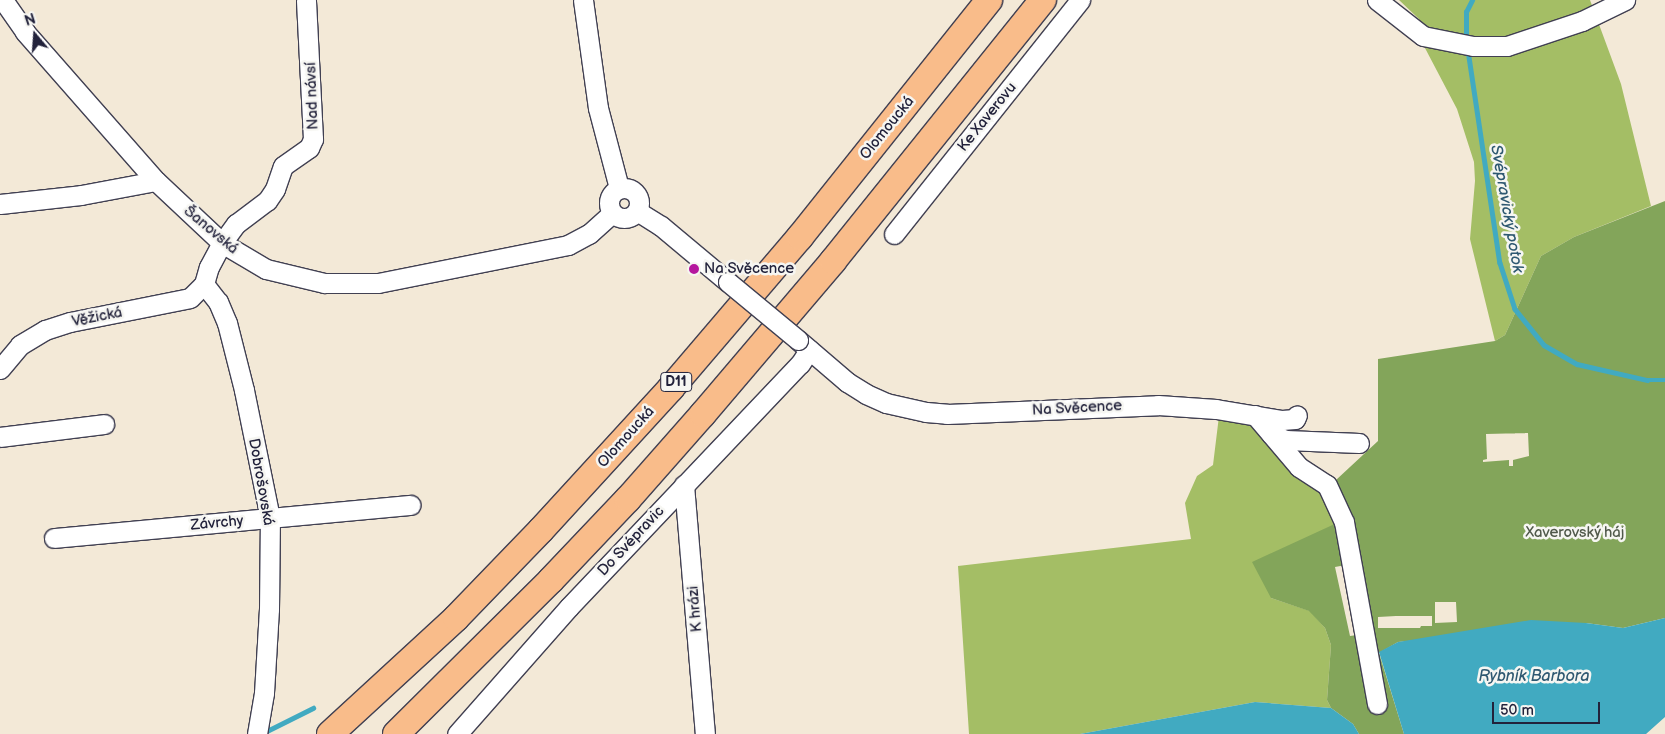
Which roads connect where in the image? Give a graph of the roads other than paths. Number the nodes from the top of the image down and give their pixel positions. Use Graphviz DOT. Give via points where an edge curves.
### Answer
graph roads {
  1 [pos="3,0"];
  2 [pos="306,0"];
  3 [pos="583,0"];
  4 [pos="989,0"];
  5 [pos="1043,0"];
  6 [pos="1080,0"];
  7 [pos="1377,0"];
  8 [pos="1625,0"];
  9 [pos="156,181"];
  10 [pos="619,188"];
  11 [pos="0,204"];
  12 [pos="637,211"];
  13 [pos="612,213"];
  14 [pos="894,234"];
  15 [pos="222,242"];
  16 [pos="204,284"];
  17 [pos="803,346"];
  18 [pos="0,369"];
  19 [pos="1254,415"];
  20 [pos="1297,415"];
  21 [pos="104,424"];
  22 [pos="1270,433"];
  23 [pos="0,437"];
  24 [pos="1359,443"];
  25 [pos="684,485"];
  26 [pos="410,505"];
  27 [pos="270,518"];
  28 [pos="54,538"];
  29 [pos="1377,704"];
  30 [pos="257,734"];
  31 [pos="330,734"];
  32 [pos="396,734"];
  33 [pos="456,734"];
  34 [pos="705,734"];
  1 -- 9 [label="street, Šanovská" via="25,32"];
  2 -- 15 [label="street, Nad návsí" via="313,139 308,148 283,166 267,201 236,224"];
  3 -- 10 [label="street" via="598,108"];
  4 -- 31 [label="highway, Olomoucká / D11" via="800,237 671,388 456,618"];
  5 -- 32 [label="highway, D11" via="833,260 697,421 558,573"];
  6 -- 14 [label="street, Ke Xaverovu"];
  7 -- 8 [label="street" via="1423,36 1468,46 1507,46 1582,21"];
  9 -- 11 [label="street" via="81,195"];
  9 -- 15 [label="street, Šanovská"];
  10 -- 12 [label="street" via="636,193"];
  10 -- 13 [label="street" via="609,197"];
  12 -- 13 [label="street" via="627,218"];
  12 -- 17 [label="street, Na Svěcence, bridge" via="661,226"];
  13 -- 15 [label="street, Šanovská" via="589,234 568,245 378,283 324,283 276,271"];
  15 -- 16 [label="street"];
  16 -- 18 [label="street, Věžická" via="190,298 45,330 20,345"];
  16 -- 27 [label="street, Dobrošovská" via="218,302 227,323"];
  17 -- 19 [label="street, Na Svěcence" via="866,394 886,403 926,412 947,414 1158,405"];
  17 -- 25 [label="street, Do Svépravic" via="800,364"];
  19 -- 20 [label="street, Na Svěcence" via="1290,420"];
  19 -- 22 [label="street"];
  21 -- 23 [label="street"];
  22 -- 24 [label="street" via="1286,440"];
  22 -- 29 [label="street" via="1299,467 1327,486 1344,522"];
  25 -- 33 [label="street, Do Svépravic"];
  25 -- 34 [label="street, K hrázi"];
  26 -- 27 [label="street, Závrchy"];
  27 -- 28 [label="street, Závrchy"];
  27 -- 30 [label="street, Dobrošovská" via="264,693"];
}
